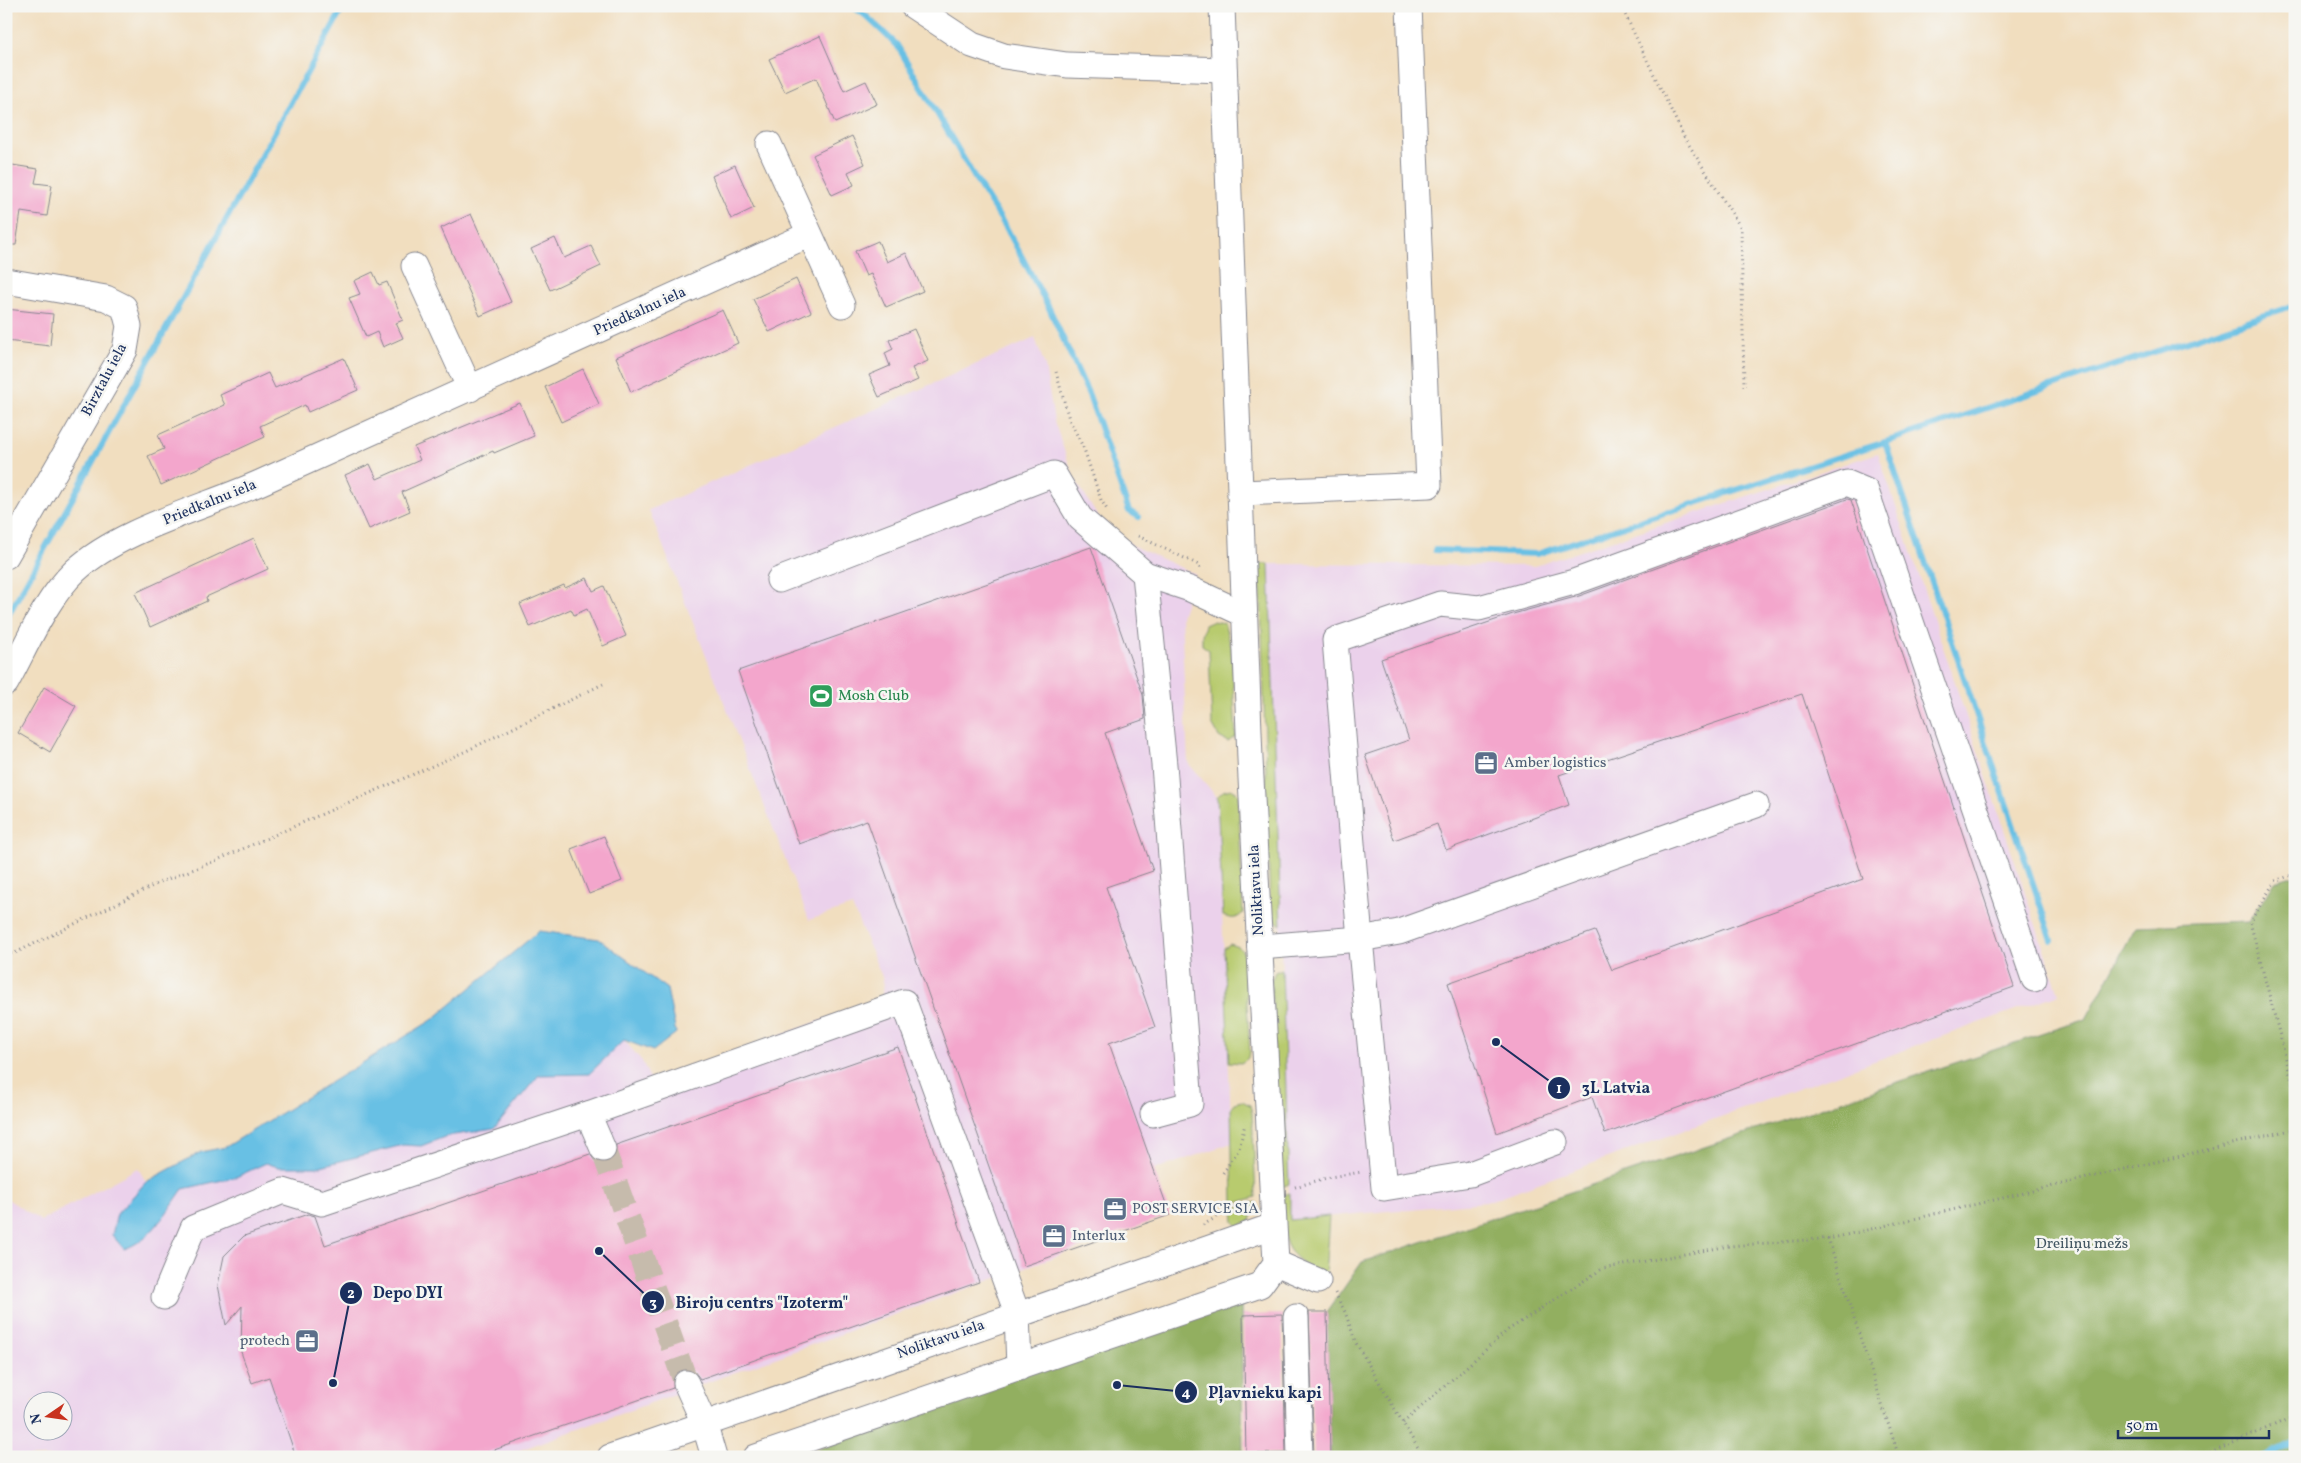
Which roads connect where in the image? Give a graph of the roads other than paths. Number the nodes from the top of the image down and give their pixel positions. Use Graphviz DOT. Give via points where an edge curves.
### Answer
graph roads {
  1 [pos="913,6"];
  2 [pos="1222,6"];
  3 [pos="1409,6"];
  4 [pos="1224,70"];
  5 [pos="769,144"];
  6 [pos="808,235"];
  7 [pos="414,266"];
  8 [pos="6,281"];
  9 [pos="842,305"];
  10 [pos="470,389"];
  11 [pos="1240,493"];
  12 [pos="6,556"];
  13 [pos="1144,574"];
  14 [pos="779,580"];
  15 [pos="1244,614"];
  16 [pos="6,683"];
  17 [pos="1756,805"];
  18 [pos="1360,939"];
  19 [pos="1260,947"];
  20 [pos="2034,979"];
  21 [pos="588,1114"];
  22 [pos="1153,1114"];
  23 [pos="1555,1142"];
  24 [pos="603,1150"];
  25 [pos="1273,1226"];
  26 [pos="1276,1263"];
  27 [pos="1318,1280"];
  28 [pos="164,1297"];
  29 [pos="1017,1314"];
  30 [pos="1296,1317"];
  31 [pos="1019,1368"];
  32 [pos="686,1383"];
  33 [pos="704,1423"];
  34 [pos="610,1457"];
  35 [pos="714,1457"];
  36 [pos="756,1457"];
  37 [pos="1300,1457"];
  1 -- 4 [label="street" via="972,45 1004,56 1067,65"];
  2 -- 4 [label="street, Noliktavu iela"];
  3 -- 11 [label="street" via="1429,485"];
  4 -- 11 [label="street, Noliktavu iela"];
  5 -- 6 [label="street"];
  6 -- 9 [label="street"];
  6 -- 10 [label="street, Priedkalnu iela"];
  7 -- 10 [label="street"];
  8 -- 12 [label="street, Birztalu iela" via="106,298 124,307 129,326 125,350"];
  10 -- 16 [label="street, Priedkalnu iela" via="249,488 130,535 99,552 76,571 51,599"];
  11 -- 15 [label="street, Noliktavu iela"];
  13 -- 14 [label="street" via="1080,518 1054,474"];
  13 -- 15 [label="street" via="1196,592"];
  13 -- 22 [label="street" via="1164,765 1190,1104"];
  15 -- 19 [label="street, Noliktavu iela"];
  17 -- 18 [label="street" via="1399,932"];
  18 -- 19 [label="street"];
  18 -- 20 [label="street" via="1335,640 1440,604 1479,608 1574,582 1848,483 1866,491"];
  18 -- 23 [label="street" via="1384,1188 1470,1174"];
  19 -- 25 [label="street, Noliktavu iela"];
  21 -- 24 [label="street"];
  21 -- 28 [label="street" via="322,1203 284,1191 193,1228"];
  21 -- 29 [label="street" via="904,1002"];
  25 -- 26 [label="street, Noliktavu iela"];
  25 -- 29 [label="street, Noliktavu iela"];
  26 -- 27 [label="street"];
  26 -- 31 [label="street" via="1260,1285"];
  29 -- 31 [label="street"];
  29 -- 33 [label="street, Noliktavu iela"];
  30 -- 37 [label="street"];
  31 -- 36 [label="street"];
  32 -- 33 [label="street"];
  33 -- 34 [label="street, Noliktavu iela"];
  33 -- 35 [label="street"];
}
